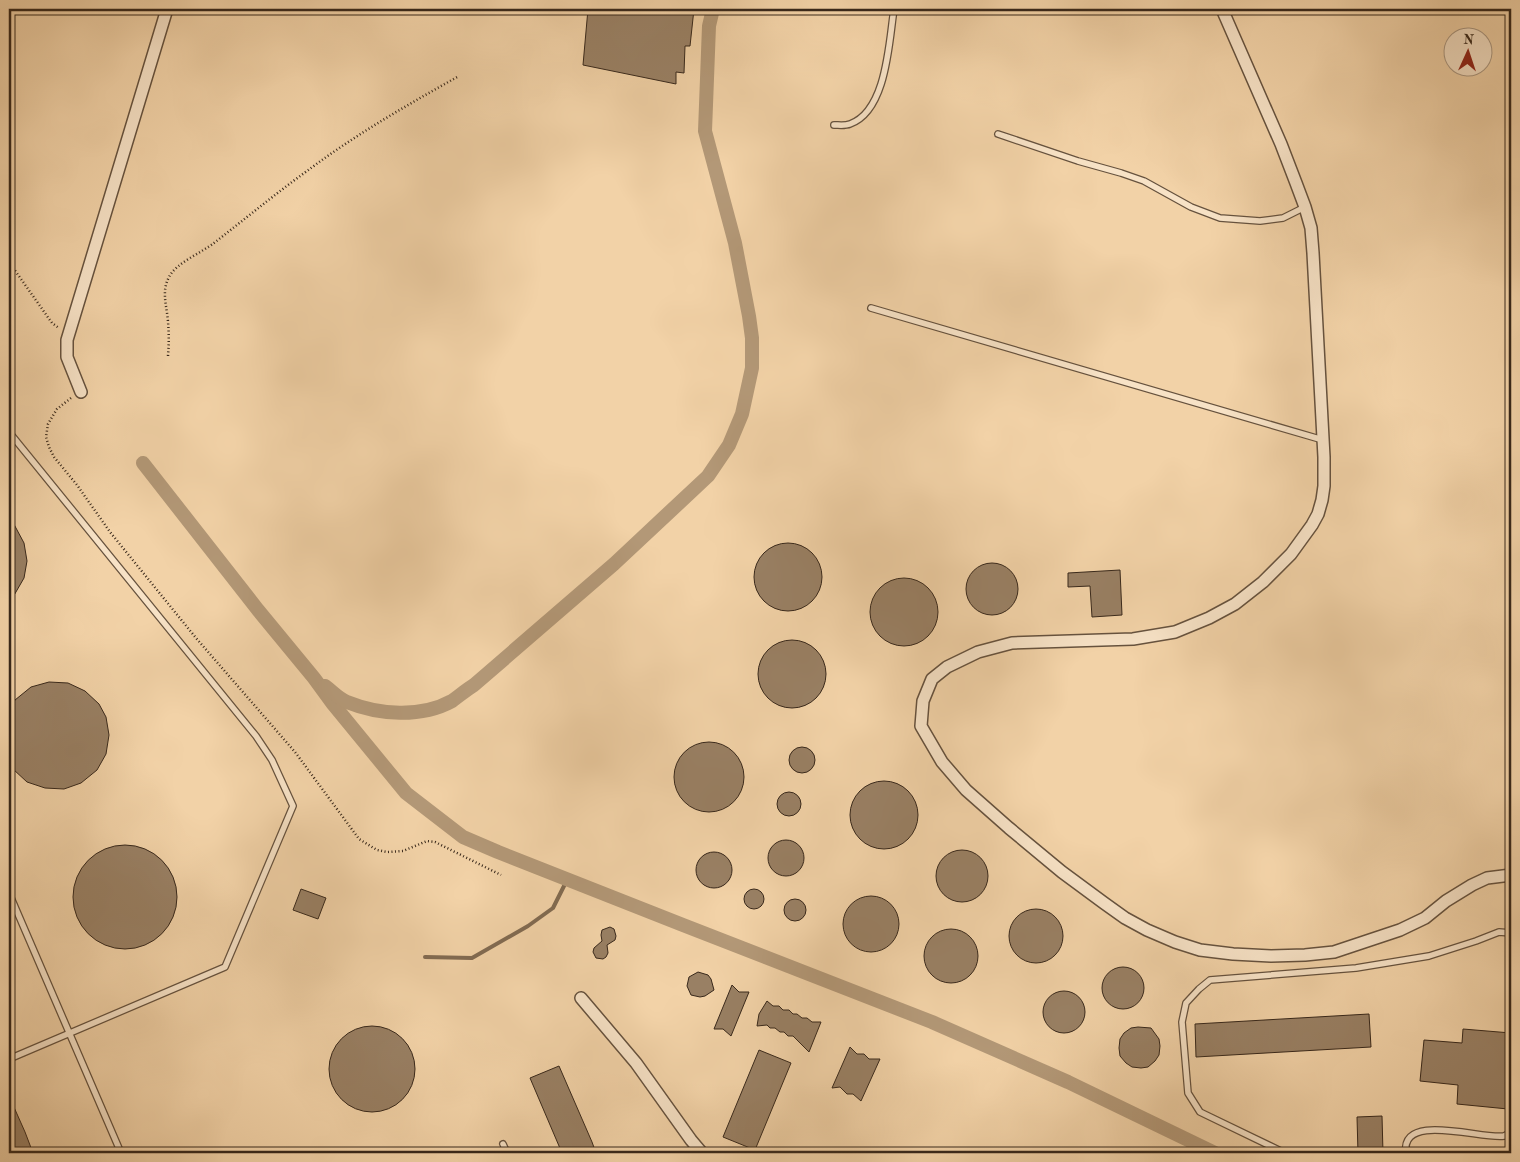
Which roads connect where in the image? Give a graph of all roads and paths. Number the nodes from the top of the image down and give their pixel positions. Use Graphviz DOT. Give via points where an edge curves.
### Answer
graph roads {
  1 [pos="167,9"];
  2 [pos="894,9"];
  3 [pos="1222,9"];
  4 [pos="459,76"];
  5 [pos="834,125"];
  6 [pos="998,134"];
  7 [pos="1305,207"];
  8 [pos="9,262"];
  9 [pos="871,308"];
  10 [pos="70,331"];
  11 [pos="168,356"];
  12 [pos="81,392"];
  13 [pos="9,432"];
  14 [pos="1323,440"];
  15 [pos="1511,874"];
  16 [pos="501,875"];
  17 [pos="9,893"];
  18 [pos="1511,933"];
  19 [pos="581,998"];
  20 [pos="69,1033"];
  21 [pos="9,1059"];
  22 [pos="1511,1132"];
  23 [pos="503,1144"];
  24 [pos="121,1153"];
  25 [pos="507,1153"];
  26 [pos="702,1153"];
  27 [pos="1284,1153"];
  28 [pos="1406,1153"];
  1 -- 10 [label="street"];
  2 -- 5 [label="lane" via="886,67 873,103 862,118 849,124"];
  3 -- 7 [label="street"];
  4 -- 11 [label="path" via="323,160 212,245 178,266 170,274 164,294"];
  6 -- 7 [label="lane" via="1144,181 1191,207 1220,218 1260,221 1283,218"];
  7 -- 14 [label="street" via="1313,253"];
  8 -- 10 [label="path" via="52,323"];
  9 -- 14 [label="lane"];
  10 -- 12 [label="street" via="67,357"];
  12 -- 16 [label="path" via="57,409 48,424 46,437 54,457 196,638 295,752 359,839 387,852 435,842"];
  13 -- 20 [label="lane" via="256,736 272,760 293,806 225,966"];
  14 -- 15 [label="street" via="1324,486 1318,514 1290,554 1263,582 1234,604 1175,632 1133,639 1012,643 978,652 947,667 932,679 923,701 921,726 942,762 966,790 1062,872 1140,926 1200,950 1271,956 1334,952 1400,930 1425,918 1472,885 1487,878"];
  17 -- 20 [label="lane"];
  18 -- 27 [label="lane" via="1499,932 1429,956 1356,968 1210,980 1199,989 1186,1003 1182,1022 1188,1093 1200,1112"];
  19 -- 26 [label="street" via="636,1063"];
  20 -- 21 [label="lane"];
  20 -- 24 [label="lane"];
  22 -- 28 [label="lane" via="1505,1136 1486,1136 1450,1130 1423,1131 1412,1135 1407,1142"];
  23 -- 25 [label="lane"];
}
